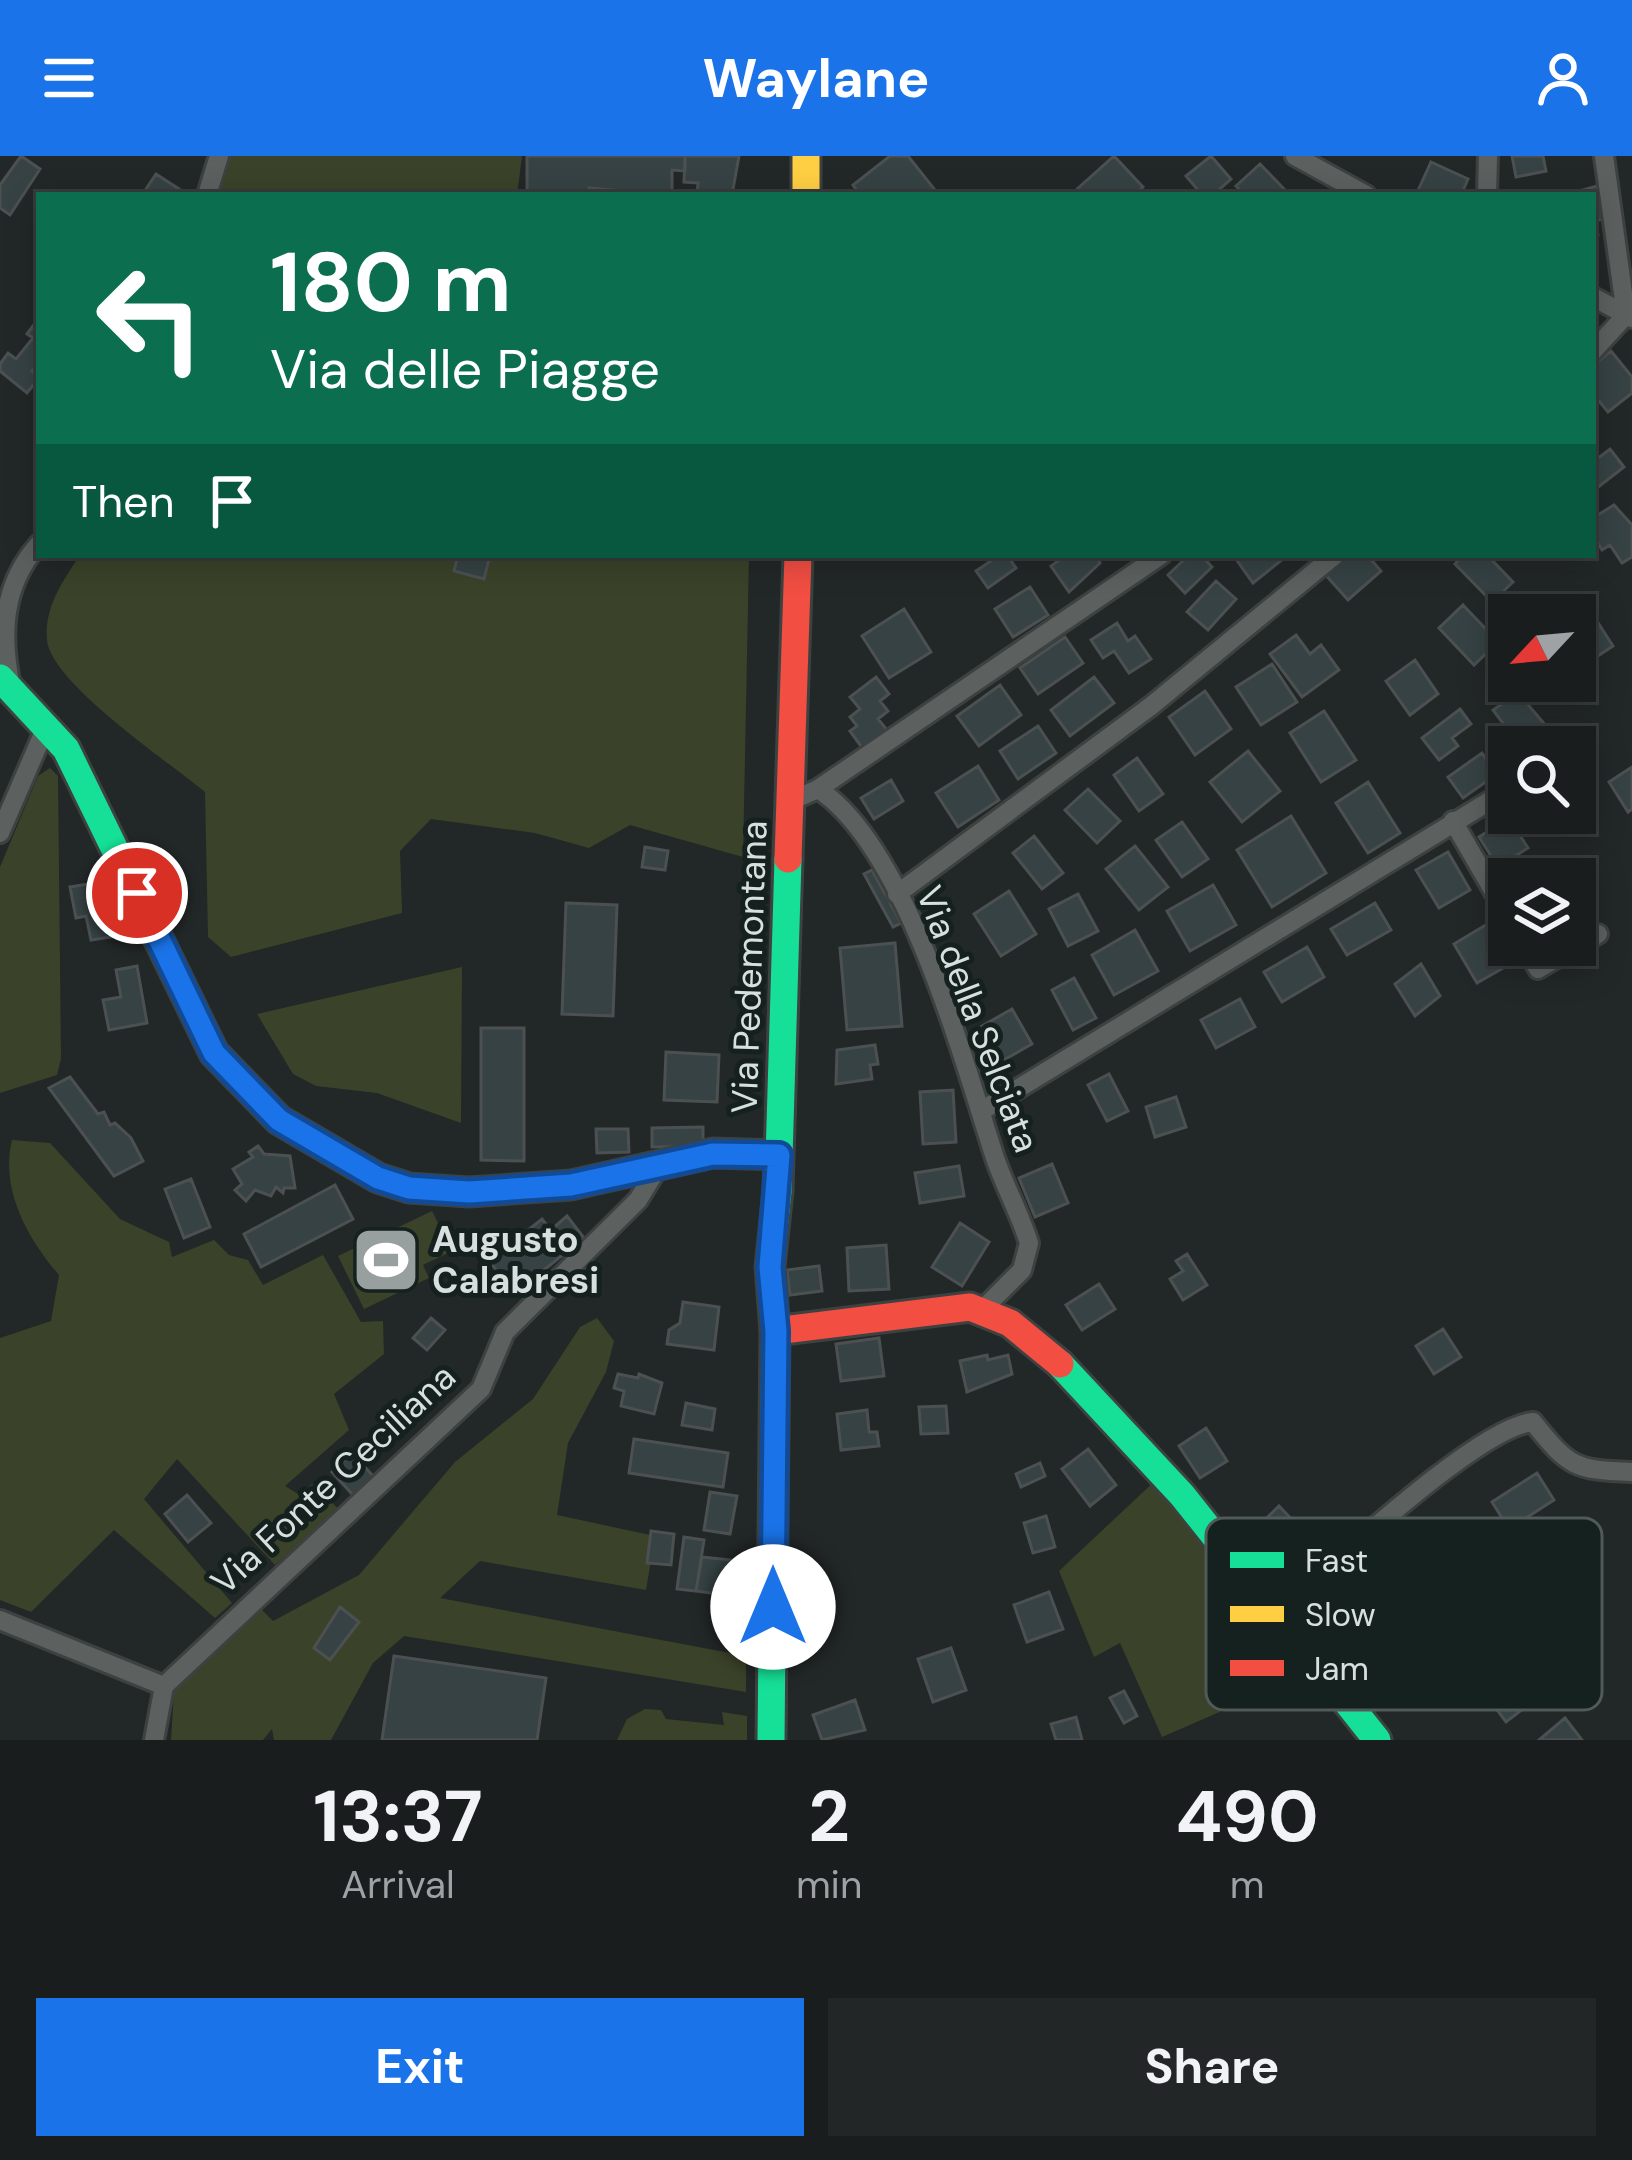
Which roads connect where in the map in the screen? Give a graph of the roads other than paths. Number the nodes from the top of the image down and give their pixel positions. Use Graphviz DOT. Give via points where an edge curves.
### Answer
graph roads {
  1 [pos="220,156"];
  2 [pos="806,156"];
  3 [pos="1295,156"];
  4 [pos="1488,156"];
  5 [pos="1604,156"];
  6 [pos="208,192"];
  7 [pos="806,192"];
  8 [pos="1361,192"];
  9 [pos="1487,192"];
  10 [pos="1596,299"];
  11 [pos="1629,316"];
  12 [pos="1596,348"];
  13 [pos="36,548"];
  14 [pos="798,558"];
  15 [pos="1156,558"];
  16 [pos="1331,558"];
  17 [pos="6,685"];
  18 [pos="46,727"];
  19 [pos="818,789"];
  20 [pos="790,801"];
  21 [pos="1488,801"];
  22 [pos="1453,821"];
  23 [pos="0,832"];
  24 [pos="1488,882"];
  25 [pos="897,894"];
  26 [pos="983,1110"];
  27 [pos="779,1155"];
  28 [pos="662,1161"];
  29 [pos="984,1308"];
  30 [pos="776,1331"];
  31 [pos="1632,1472"];
  32 [pos="1390,1518"];
  33 [pos="1206,1528"];
  34 [pos="0,1620"];
  35 [pos="164,1686"];
  36 [pos="1353,1710"];
  37 [pos="153,1738"];
  38 [pos="772,1740"];
  39 [pos="1377,1740"];
  1 -- 6 [label="street"];
  2 -- 7 [label="street"];
  3 -- 8 [label="street"];
  4 -- 9 [label="street"];
  5 -- 11 [label="street"];
  10 -- 11 [label="street"];
  11 -- 12 [label="street"];
  13 -- 17 [label="street" via="7,604"];
  14 -- 20 [label="street, Via Pedemontana"];
  15 -- 19 [label="street"];
  16 -- 25 [label="street" via="1151,706"];
  17 -- 18 [label="street"];
  18 -- 23 [label="street"];
  18 -- 28 [label="street" via="66,749 214,1053 279,1120 409,1188 571,1185"];
  19 -- 20 [label="street"];
  19 -- 25 [label="street, Via della Selciata" via="850,815"];
  20 -- 27 [label="street, Via Pedemontana"];
  21 -- 22 [label="street"];
  22 -- 24 [label="street"];
  22 -- 26 [label="street"];
  25 -- 26 [label="street, Via della Selciata"];
  26 -- 29 [label="street, Via della Selciata" via="1029,1252"];
  27 -- 28 [label="street"];
  27 -- 30 [label="street, Via Pedemontana" via="770,1267"];
  28 -- 35 [label="street, Via Fonte Ceciliana" via="638,1200 506,1333 481,1390"];
  29 -- 30 [label="street"];
  29 -- 33 [label="street" via="1044,1347 1103,1401"];
  30 -- 38 [label="street, Via Pedemontana"];
  31 -- 32 [label="street" via="1567,1463 1533,1422 1514,1424"];
  34 -- 35 [label="street"];
  35 -- 37 [label="street"];
  36 -- 39 [label="street"];
}
